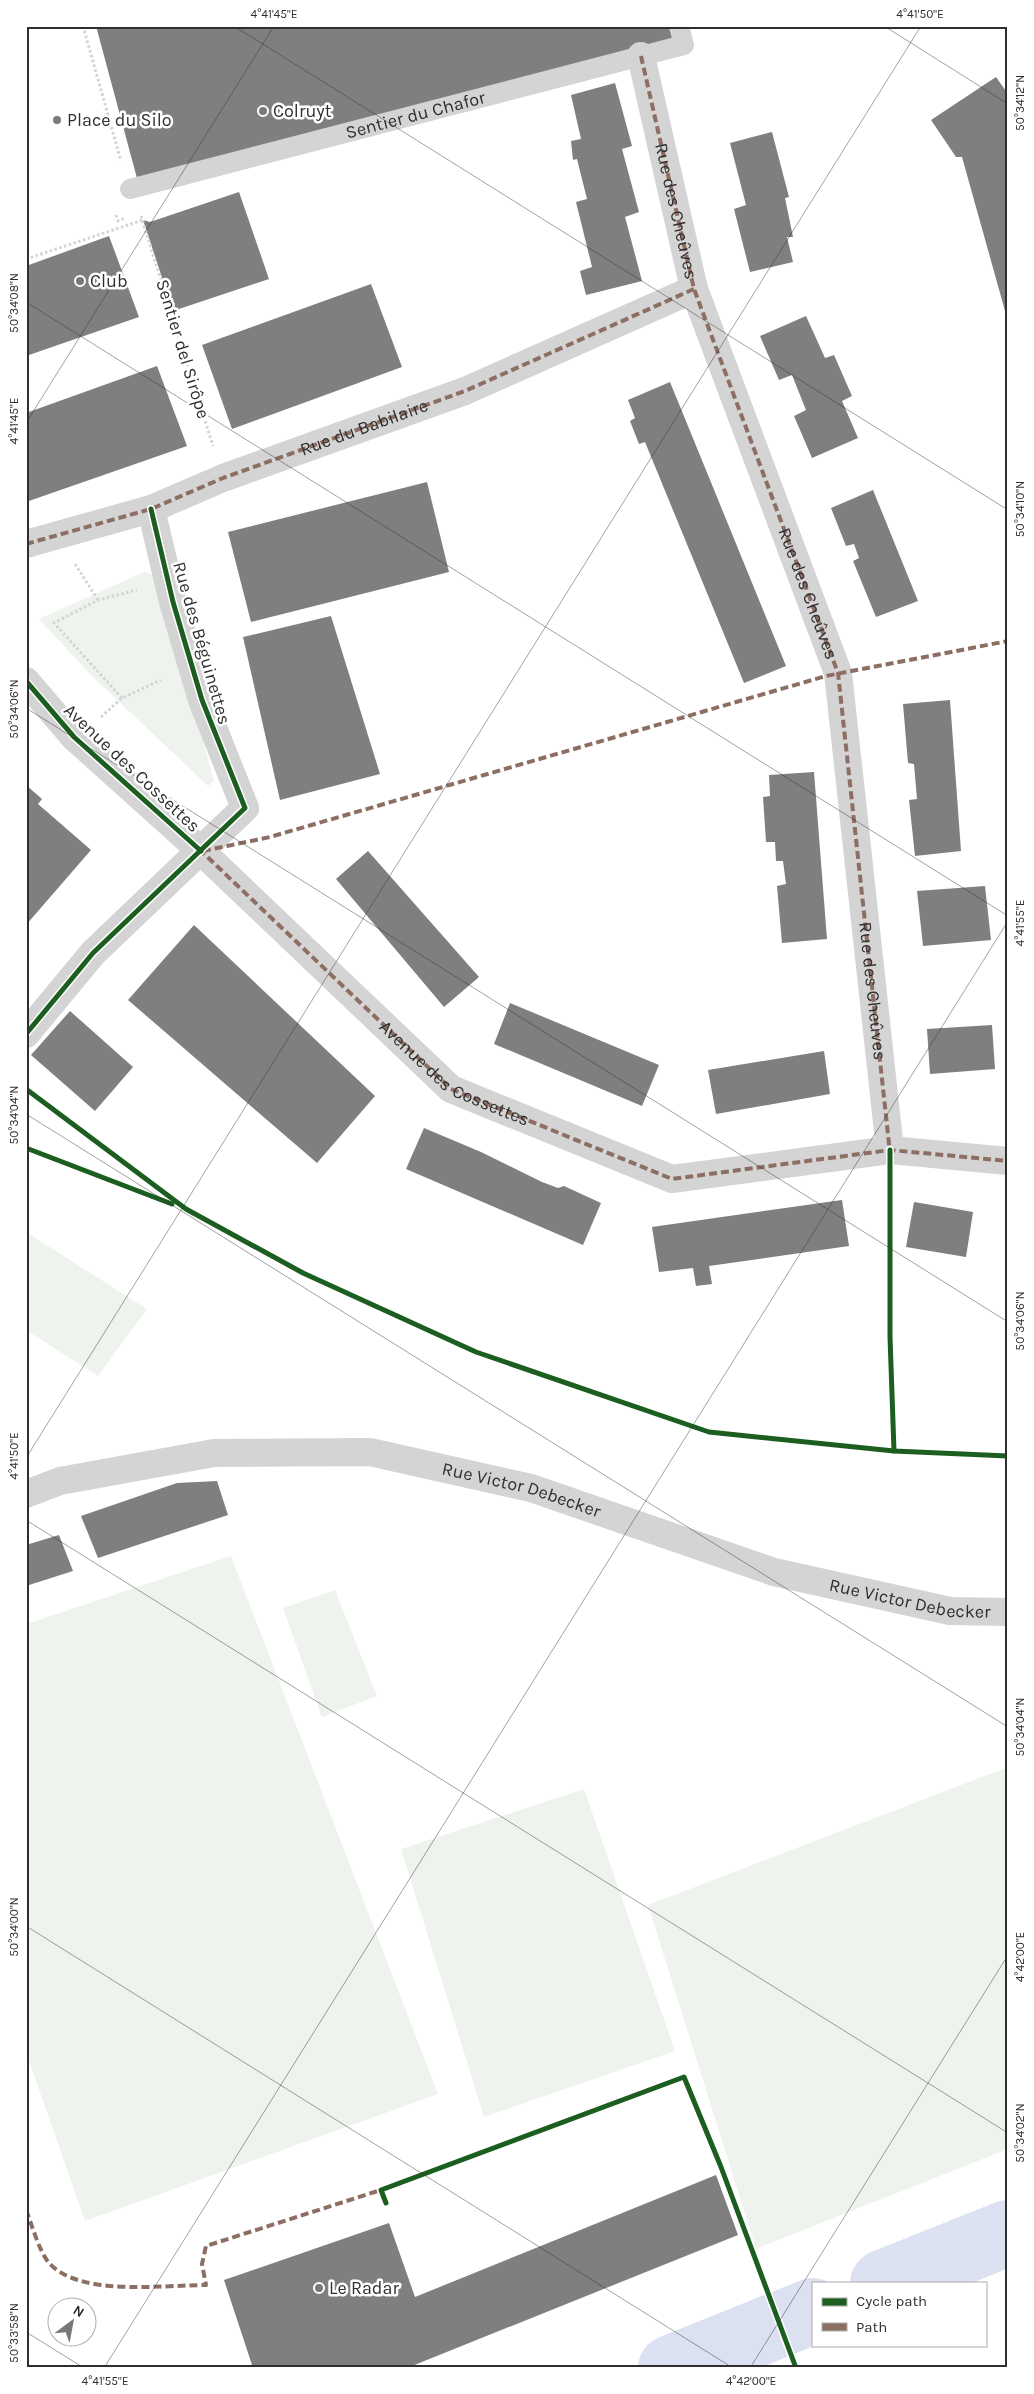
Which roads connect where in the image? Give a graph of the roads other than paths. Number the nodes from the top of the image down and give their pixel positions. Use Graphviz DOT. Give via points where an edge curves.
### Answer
graph roads {
  1 [pos="679,26"];
  2 [pos="641,56"];
  3 [pos="130,189"];
  4 [pos="694,289"];
  5 [pos="151,509"];
  6 [pos="26,544"];
  7 [pos="26,681"];
  8 [pos="201,851"];
  9 [pos="26,1034"];
  10 [pos="890,1150"];
  11 [pos="1008,1161"];
  12 [pos="26,1494"];
  13 [pos="1008,1612"];
  1 -- 2 [label="lane, Sentier du Chafor" via="684,45"];
  2 -- 3 [label="lane, Sentier du Chafor"];
  2 -- 4 [label="street, Rue des Cheûves"];
  4 -- 5 [label="street, Rue du Babilaire" via="465,392 223,478"];
  4 -- 10 [label="street, Rue des Cheûves" via="838,673"];
  5 -- 6 [label="street, Rue du Babilaire"];
  5 -- 8 [label="street, Rue des Béguinettes" via="173,602 202,700 245,808"];
  7 -- 8 [label="street, Avenue des Cossettes" via="74,737"];
  8 -- 9 [label="street" via="93,953"];
  8 -- 10 [label="street, Avenue des Cossettes" via="451,1089 672,1179"];
  10 -- 11 [label="street, Avenue des Cossettes"];
  12 -- 13 [label="street, Rue Victor Debecker" via="60,1481 214,1453 370,1452 531,1488 774,1572 950,1610"];
}
